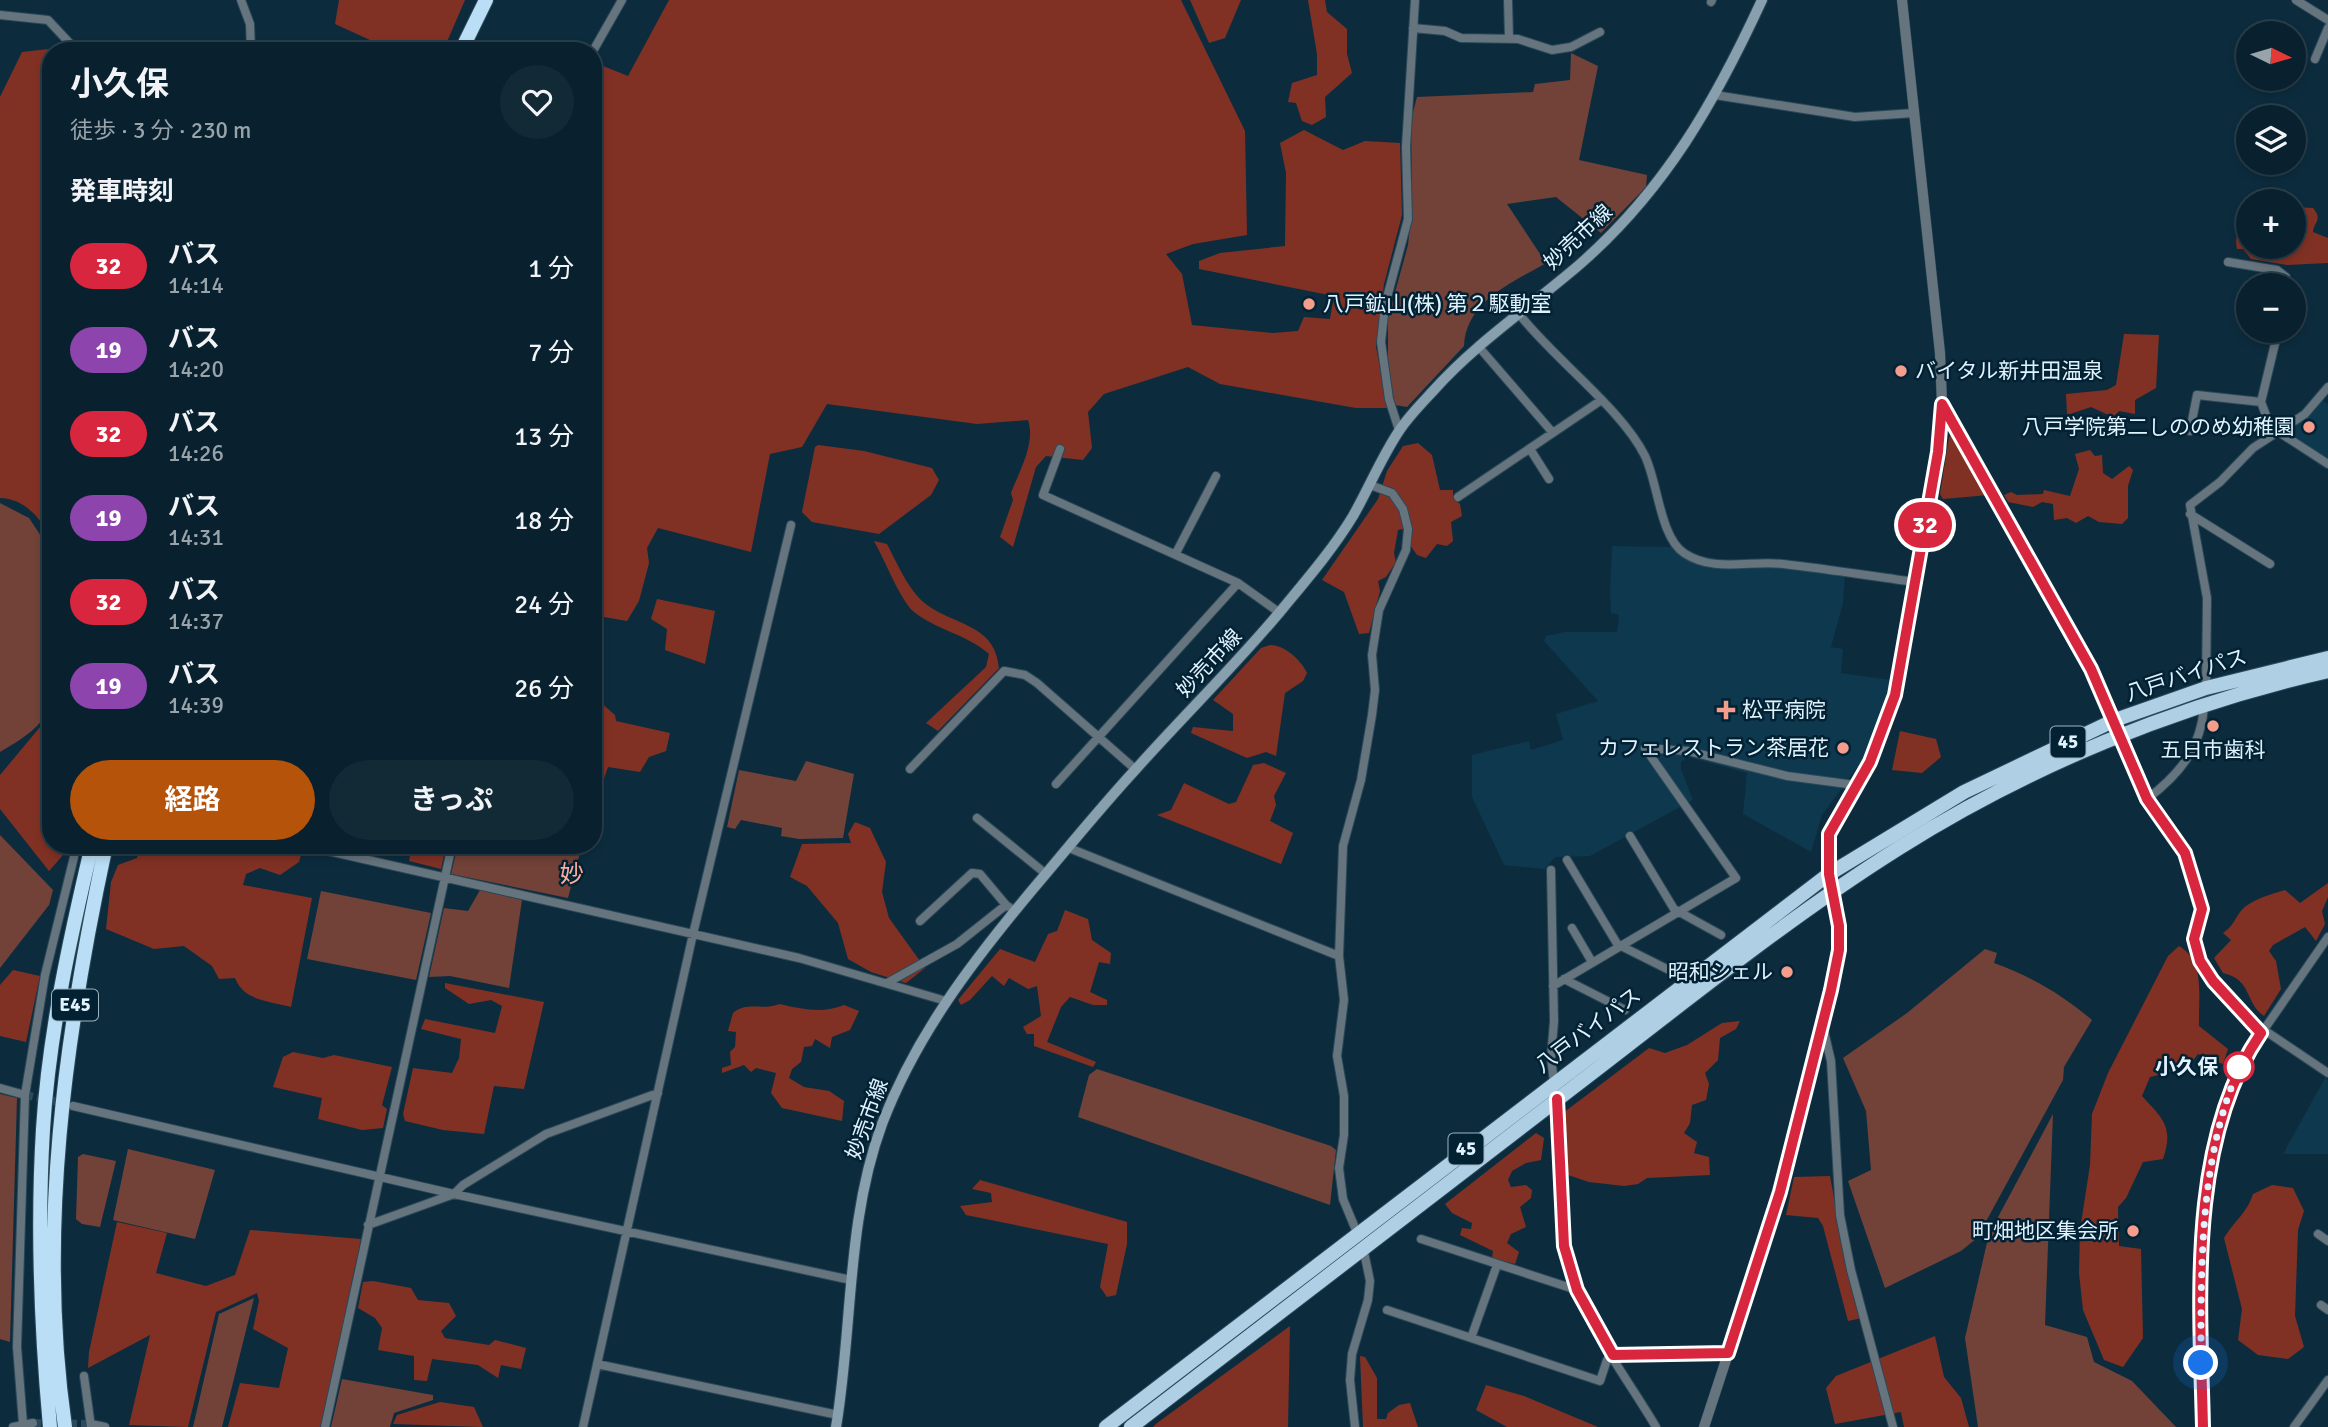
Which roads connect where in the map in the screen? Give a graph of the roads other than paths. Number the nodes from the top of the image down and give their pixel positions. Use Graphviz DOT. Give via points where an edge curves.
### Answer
graph roads {
  1 [pos="241,0"];
  2 [pos="486,0"];
  3 [pos="622,0"];
  4 [pos="1415,0"];
  5 [pos="1508,0"];
  6 [pos="1762,0"];
  7 [pos="1902,0"];
  8 [pos="2296,0"];
  9 [pos="0,15"];
  10 [pos="2328,20"];
  11 [pos="2328,28"];
  12 [pos="1413,29"];
  13 [pos="1600,32"];
  14 [pos="1509,37"];
  15 [pos="69,42"];
  16 [pos="251,42"];
  17 [pos="465,42"];
  18 [pos="598,42"];
  19 [pos="2315,59"];
  20 [pos="1715,95"];
  21 [pos="1914,113"];
  22 [pos="2228,262"];
  23 [pos="2281,273"];
  24 [pos="1519,314"];
  25 [pos="2275,343"];
  26 [pos="1478,346"];
  27 [pos="2328,387"];
  28 [pos="1600,401"];
  29 [pos="2260,402"];
  30 [pos="1942,404"];
  31 [pos="1399,430"];
  32 [pos="2190,431"];
  33 [pos="2275,432"];
  34 [pos="1553,433"];
  35 [pos="1060,449"];
  36 [pos="1530,449"];
  37 [pos="2328,464"];
  38 [pos="1216,476"];
  39 [pos="1549,479"];
  40 [pos="1370,485"];
  41 [pos="1458,497"];
  42 [pos="2190,513"];
  43 [pos="792,525"];
  44 [pos="1176,553"];
  45 [pos="2270,564"];
  46 [pos="1915,582"];
  47 [pos="1238,583"];
  48 [pos="1280,612"];
  49 [pos="2328,658"];
  50 [pos="2328,671"];
  51 [pos="2206,688"];
  52 [pos="2204,706"];
  53 [pos="2115,720"];
  54 [pos="2120,736"];
  55 [pos="1100,738"];
  56 [pos="910,769"];
  57 [pos="1135,769"];
  58 [pos="1056,783"];
  59 [pos="1855,785"];
  60 [pos="2147,799"];
  61 [pos="977,818"];
  62 [pos="1630,836"];
  63 [pos="1069,848"];
  64 [pos="90,854"];
  65 [pos="104,854"];
  66 [pos="342,854"];
  67 [pos="450,854"];
  68 [pos="74,857"];
  69 [pos="1567,860"];
  70 [pos="1551,870"];
  71 [pos="1046,874"];
  72 [pos="1829,874"];
  73 [pos="445,877"];
  74 [pos="1834,891"];
  75 [pos="1011,908"];
  76 [pos="1678,912"];
  77 [pos="920,921"];
  78 [pos="1572,928"];
  79 [pos="694,934"];
  80 [pos="1721,934"];
  81 [pos="2328,938"];
  82 [pos="1620,946"];
  83 [pos="1339,956"];
  84 [pos="1592,962"];
  85 [pos="1669,970"];
  86 [pos="1564,979"];
  87 [pos="887,983"];
  88 [pos="1553,986"];
  89 [pos="946,1000"];
  90 [pos="1625,1010"];
  91 [pos="1823,1027"];
  92 [pos="2262,1031"];
  93 [pos="2328,1073"];
  94 [pos="1554,1082"];
  95 [pos="0,1088"];
  96 [pos="658,1093"];
  97 [pos="25,1095"];
  98 [pos="1557,1099"];
  99 [pos="73,1106"];
  100 [pos="380,1175"];
  101 [pos="454,1194"];
  102 [pos="368,1225"];
  103 [pos="627,1232"];
  104 [pos="1357,1232"];
  105 [pos="2318,1234"];
  106 [pos="1421,1240"];
  107 [pos="2328,1241"];
  108 [pos="1363,1247"];
  109 [pos="1497,1265"];
  110 [pos="851,1280"];
  111 [pos="1577,1290"];
  112 [pos="1387,1310"];
  113 [pos="1471,1338"];
  114 [pos="1728,1353"];
  115 [pos="1613,1355"];
  116 [pos="597,1364"];
  117 [pos="84,1376"];
  118 [pos="2328,1380"];
  119 [pos="837,1421"];
  120 [pos="33,1423"];
  121 [pos="23,1424"];
  122 [pos="65,1424"];
  123 [pos="91,1425"];
  124 [pos="13,1427"];
  125 [pos="50,1427"];
  126 [pos="105,1427"];
  127 [pos="325,1427"];
  128 [pos="583,1427"];
  129 [pos="1106,1427"];
  130 [pos="1131,1427"];
  131 [pos="1355,1427"];
  132 [pos="1656,1427"];
  133 [pos="1704,1427"];
  134 [pos="1893,1427"];
  135 [pos="2203,1427"];
  136 [pos="2294,1427"];
  1 -- 16 [label="street"];
  2 -- 17 [label="highway"];
  3 -- 18 [label="street"];
  4 -- 12 [label="street"];
  5 -- 14 [label="street"];
  6 -- 20 [label="main road, 妙売市線"];
  7 -- 21 [label="street"];
  8 -- 10 [label="street"];
  9 -- 15 [label="street" via="48,20"];
  11 -- 19 [label="street"];
  12 -- 14 [label="street" via="1445,31 1461,38"];
  12 -- 31 [label="street" via="1406,147 1408,219 1385,305 1381,341 1389,399"];
  13 -- 14 [label="street" via="1560,50"];
  20 -- 21 [label="street" via="1855,117"];
  20 -- 24 [label="main road, 妙売市線" via="1691,138 1643,201 1580,264"];
  21 -- 30 [label="street"];
  22 -- 23 [label="street"];
  24 -- 26 [label="main road, 妙売市線"];
  24 -- 28 [label="street"];
  25 -- 29 [label="street"];
  26 -- 31 [label="main road, 妙売市線"];
  26 -- 34 [label="street"];
  27 -- 33 [label="street" via="2305,414"];
  28 -- 34 [label="street"];
  28 -- 46 [label="street" via="1627,429 1645,457 1674,544 1686,555 1715,564 1780,563"];
  29 -- 32 [label="street" via="2197,395"];
  29 -- 33 [label="street"];
  30 -- 46 [label="street"];
  30 -- 53 [label="street"];
  31 -- 40 [label="main road, 妙売市線"];
  33 -- 37 [label="street"];
  33 -- 42 [label="street" via="2190,505"];
  34 -- 36 [label="street"];
  35 -- 44 [label="street" via="1043,495"];
  36 -- 39 [label="street"];
  36 -- 41 [label="street"];
  38 -- 44 [label="street"];
  40 -- 48 [label="main road, 妙売市線" via="1322,561"];
  40 -- 83 [label="street" via="1392,493 1403,509 1408,529 1406,550 1379,610 1372,655 1375,690 1343,846"];
  42 -- 45 [label="street"];
  42 -- 51 [label="street" via="2207,598"];
  43 -- 79 [label="street"];
  44 -- 47 [label="street"];
  46 -- 59 [label="street" via="1891,706 1870,762"];
  47 -- 48 [label="street"];
  47 -- 55 [label="street"];
  48 -- 57 [label="main road, 妙売市線" via="1236,665"];
  49 -- 51 [label="highway, 八戸バイパス / 45"];
  50 -- 52 [label="highway, 八戸バイパス / 45"];
  51 -- 53 [label="highway, 八戸バイパス / 45"];
  52 -- 54 [label="highway, 八戸バイパス / 45"];
  52 -- 60 [label="street" via="2191,756"];
  53 -- 54 [label="street"];
  53 -- 72 [label="highway, 八戸バイパス / 45" via="1965,792"];
  54 -- 60 [label="street"];
  54 -- 74 [label="highway, 八戸バイパス / 45" via="1971,806"];
  55 -- 56 [label="street" via="1037,683 1004,671"];
  55 -- 57 [label="street"];
  55 -- 58 [label="street"];
  57 -- 63 [label="main road, 妙売市線"];
  59 -- 72 [label="street" via="1829,834"];
  59 -- 76 [label="street" via="1787,776 1688,751 1645,748 1736,878"];
  60 -- 92 [label="street" via="2193,872 2202,909 2194,939 2200,961 2213,981"];
  61 -- 71 [label="street"];
  62 -- 76 [label="street"];
  63 -- 71 [label="main road, 妙売市線"];
  63 -- 83 [label="street"];
  64 -- 125 [label="highway, E45" via="58,1006 43,1127 41,1331"];
  65 -- 122 [label="highway, E45" via="72,1026 56,1167 55,1306"];
  66 -- 73 [label="street"];
  67 -- 73 [label="street"];
  68 -- 97 [label="street" via="45,975"];
  69 -- 82 [label="street"];
  70 -- 88 [label="street"];
  71 -- 75 [label="main road, 妙売市線"];
  72 -- 74 [label="street"];
  72 -- 94 [label="highway, 八戸バイパス / 45"];
  73 -- 79 [label="street"];
  73 -- 100 [label="street"];
  74 -- 91 [label="street" via="1839,950"];
  74 -- 98 [label="highway, 八戸バイパス / 45"];
  75 -- 77 [label="street" via="980,874 972,873"];
  75 -- 87 [label="street"];
  75 -- 89 [label="main road, 妙売市線"];
  76 -- 80 [label="street"];
  76 -- 82 [label="street"];
  78 -- 84 [label="street"];
  79 -- 87 [label="street"];
  79 -- 96 [label="street"];
  81 -- 92 [label="street"];
  82 -- 84 [label="street"];
  82 -- 85 [label="street"];
  83 -- 104 [label="street" via="1344,1000 1337,1056 1344,1096 1339,1168 1343,1199"];
  84 -- 86 [label="street"];
  86 -- 88 [label="street"];
  86 -- 90 [label="street"];
  87 -- 89 [label="street"];
  88 -- 94 [label="street"];
  89 -- 110 [label="main road, 妙売市線" via="919,1042 881,1128 863,1189"];
  91 -- 114 [label="street" via="1767,1235"];
  91 -- 134 [label="street" via="1830,1061 1840,1215"];
  92 -- 93 [label="street"];
  92 -- 135 [label="street" via="2234,1079 2209,1181 2201,1260"];
  94 -- 104 [label="highway, 八戸バイパス / 45"];
  95 -- 97 [label="street"];
  96 -- 101 [label="street" via="546,1134"];
  96 -- 103 [label="street"];
  97 -- 121 [label="street" via="17,1347"];
  98 -- 108 [label="highway, 八戸バイパス / 45"];
  98 -- 111 [label="street" via="1564,1246"];
  99 -- 100 [label="street"];
  100 -- 101 [label="street"];
  100 -- 102 [label="street"];
  101 -- 102 [label="street"];
  101 -- 103 [label="street"];
  102 -- 127 [label="street"];
  103 -- 110 [label="street"];
  103 -- 116 [label="street"];
  104 -- 108 [label="street"];
  104 -- 129 [label="highway, 八戸バイパス / 45"];
  105 -- 107 [label="street"];
  106 -- 109 [label="street"];
  108 -- 130 [label="highway, 八戸バイパス / 45"];
  108 -- 131 [label="street" via="1370,1281 1352,1354"];
  109 -- 111 [label="street"];
  109 -- 113 [label="street"];
  110 -- 119 [label="main road, 妙売市線"];
  111 -- 115 [label="street"];
  112 -- 113 [label="street"];
  113 -- 115 [label="street" via="1600,1381"];
  114 -- 115 [label="street"];
  114 -- 133 [label="street"];
  115 -- 132 [label="street"];
  116 -- 119 [label="street"];
  116 -- 128 [label="street"];
  117 -- 123 [label="street"];
  118 -- 136 [label="street"];
  120 -- 121 [label="street"];
  121 -- 124 [label="street"];
  123 -- 126 [label="street"];
}
